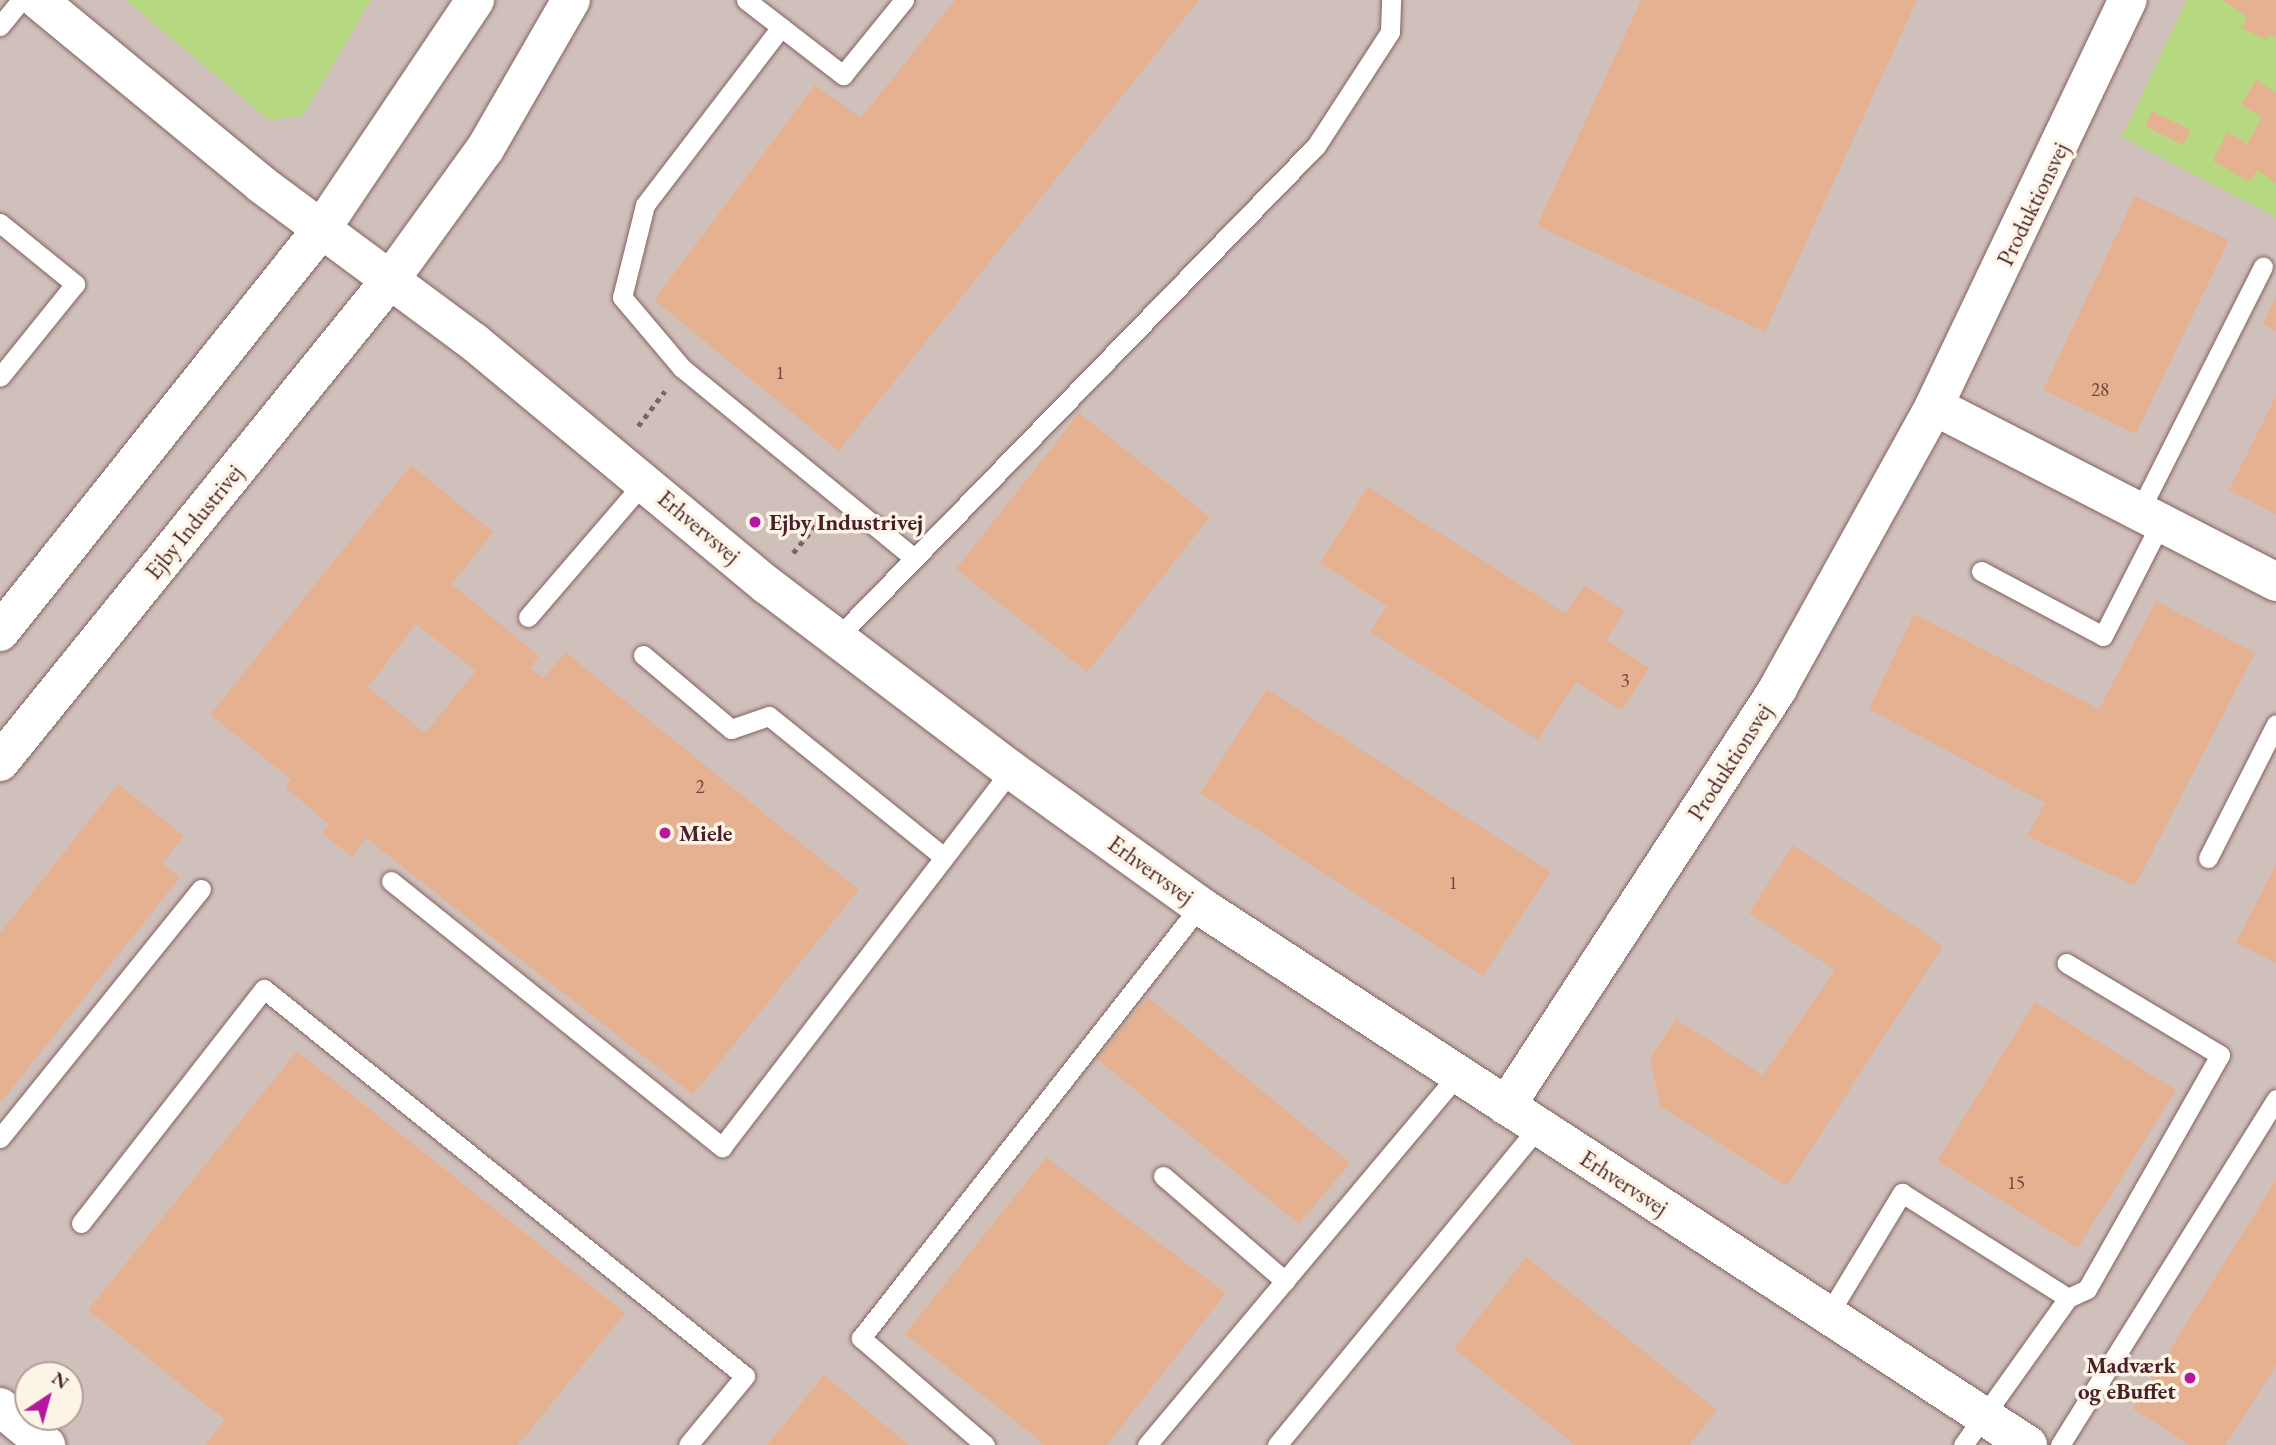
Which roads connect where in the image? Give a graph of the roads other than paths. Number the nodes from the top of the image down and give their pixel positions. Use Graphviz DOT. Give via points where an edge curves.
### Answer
graph roads {
  1 [pos="21,0"];
  2 [pos="38,0"];
  3 [pos="475,0"];
  4 [pos="571,0"];
  5 [pos="746,0"];
  6 [pos="904,0"];
  7 [pos="1391,0"];
  8 [pos="2129,0"];
  9 [pos="0,26"];
  10 [pos="781,27"];
  11 [pos="0,223"];
  12 [pos="320,230"];
  13 [pos="2263,267"];
  14 [pos="390,280"];
  15 [pos="0,377"];
  16 [pos="1934,405"];
  17 [pos="645,481"];
  18 [pos="2150,517"];
  19 [pos="915,558"];
  20 [pos="1981,571"];
  21 [pos="2276,582"];
  22 [pos="528,617"];
  23 [pos="0,632"];
  24 [pos="836,639"];
  25 [pos="643,655"];
  26 [pos="2276,724"];
  27 [pos="0,762"];
  28 [pos="1010,770"];
  29 [pos="944,857"];
  30 [pos="2208,858"];
  31 [pos="391,881"];
  32 [pos="201,889"];
  33 [pos="1200,905"];
  34 [pos="2066,963"];
  35 [pos="1458,1075"];
  36 [pos="2276,1099"];
  37 [pos="1506,1106"];
  38 [pos="1538,1127"];
  39 [pos="0,1138"];
  40 [pos="1163,1176"];
  41 [pos="81,1223"];
  42 [pos="1284,1281"];
  43 [pos="2068,1298"];
  44 [pos="1828,1315"];
  45 [pos="0,1407"];
  46 [pos="1973,1431"];
  47 [pos="46,1445"];
  48 [pos="688,1445"];
  49 [pos="985,1445"];
  50 [pos="1147,1445"];
  51 [pos="1277,1445"];
  52 [pos="2028,1445"];
  53 [pos="2060,1445"];
  1 -- 9 [label="lane"];
  2 -- 12 [label="street"];
  3 -- 12 [label="street"];
  4 -- 14 [label="street, Ejby Industrivej" via="485,149"];
  5 -- 10 [label="lane"];
  6 -- 10 [label="lane" via="843,75"];
  7 -- 19 [label="lane" via="1390,32 1316,146"];
  8 -- 16 [label="street, Produktionsvej"];
  10 -- 19 [label="lane" via="645,205 622,297 682,368"];
  11 -- 15 [label="lane" via="75,284"];
  12 -- 14 [label="street, Erhvervsvej"];
  12 -- 23 [label="street"];
  13 -- 18 [label="lane"];
  14 -- 17 [label="street, Erhvervsvej"];
  14 -- 27 [label="street, Ejby Industrivej"];
  16 -- 18 [label="street"];
  16 -- 37 [label="street, Produktionsvej" via="1778,688"];
  17 -- 22 [label="lane"];
  17 -- 24 [label="street, Erhvervsvej"];
  18 -- 20 [label="lane" via="2103,636"];
  18 -- 21 [label="street"];
  19 -- 24 [label="lane"];
  24 -- 28 [label="street, Erhvervsvej"];
  25 -- 29 [label="lane" via="731,729 769,716"];
  26 -- 30 [label="lane"];
  28 -- 29 [label="lane"];
  28 -- 33 [label="street, Erhvervsvej"];
  29 -- 31 [label="lane" via="722,1147"];
  32 -- 39 [label="lane"];
  33 -- 35 [label="street, Erhvervsvej"];
  33 -- 49 [label="lane" via="861,1338"];
  34 -- 43 [label="lane" via="2220,1055 2087,1289"];
  35 -- 37 [label="street, Erhvervsvej"];
  35 -- 42 [label="lane"];
  36 -- 53 [label="lane"];
  37 -- 38 [label="street, Erhvervsvej"];
  38 -- 44 [label="street, Erhvervsvej"];
  38 -- 51 [label="lane"];
  40 -- 42 [label="lane"];
  41 -- 48 [label="lane" via="264,989 745,1376"];
  42 -- 50 [label="lane"];
  43 -- 44 [label="lane" via="1902,1193"];
  43 -- 46 [label="lane"];
  44 -- 46 [label="street, Erhvervsvej"];
  45 -- 47 [label="street"];
  46 -- 52 [label="street, Erhvervsvej"];
}
